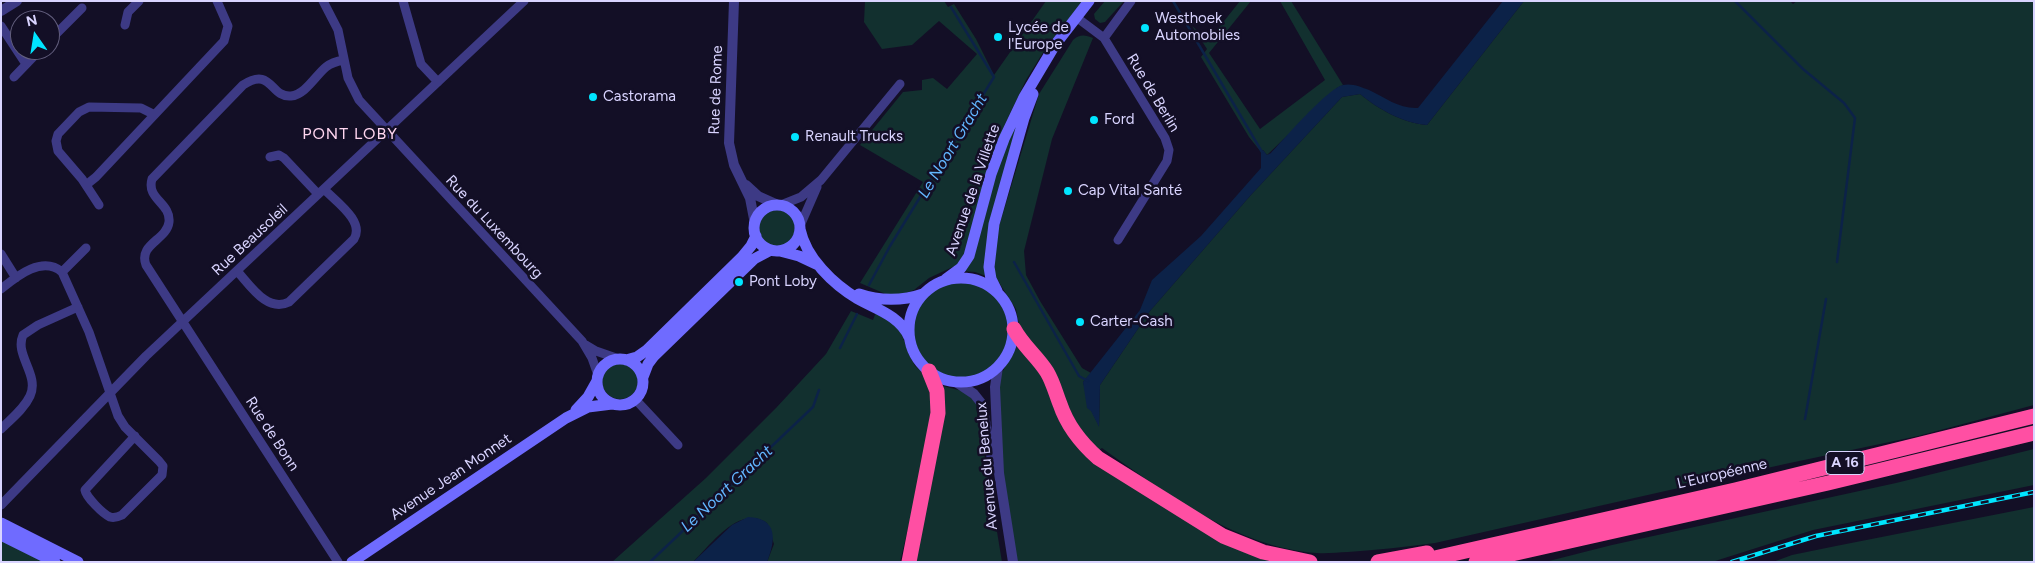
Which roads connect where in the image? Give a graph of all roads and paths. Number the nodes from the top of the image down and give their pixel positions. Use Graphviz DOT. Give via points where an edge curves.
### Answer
graph roads {
  1 [pos="17,1"];
  2 [pos="139,1"];
  3 [pos="217,1"];
  4 [pos="323,1"];
  5 [pos="403,1"];
  6 [pos="524,1"];
  7 [pos="734,1"];
  8 [pos="1089,1"];
  9 [pos="1098,1"];
  10 [pos="1131,1"];
  11 [pos="82,8"];
  12 [pos="1,11"];
  13 [pos="1079,19"];
  14 [pos="125,25"];
  15 [pos="1,26"];
  16 [pos="60,30"];
  17 [pos="1104,38"];
  18 [pos="30,60"];
  19 [pos="344,60"];
  20 [pos="26,64"];
  21 [pos="14,77"];
  22 [pos="438,82"];
  23 [pos="900,84"];
  24 [pos="153,114"];
  25 [pos="386,130"];
  26 [pos="270,157"];
  27 [pos="741,178"];
  28 [pos="821,180"];
  29 [pos="86,185"];
  30 [pos="321,192"];
  31 [pos="779,205"];
  32 [pos="99,206"];
  33 [pos="800,228"];
  34 [pos="755,230"];
  35 [pos="1118,240"];
  36 [pos="86,248"];
  37 [pos="776,251"];
  38 [pos="1,254"];
  39 [pos="821,267"];
  40 [pos="237,271"];
  41 [pos="62,272"];
  42 [pos="16,278"];
  43 [pos="942,281"];
  44 [pos="841,286"];
  45 [pos="1,289"];
  46 [pos="997,292"];
  47 [pos="924,294"];
  48 [pos="78,307"];
  49 [pos="183,322"];
  50 [pos="1014,329"];
  51 [pos="909,337"];
  52 [pos="582,341"];
  53 [pos="623,359"];
  54 [pos="998,367"];
  55 [pos="929,372"];
  56 [pos="642,377"];
  57 [pos="597,378"];
  58 [pos="956,382"];
  59 [pos="110,393"];
  60 [pos="636,399"];
  61 [pos="612,404"];
  62 [pos="2034,416"];
  63 [pos="566,418"];
  64 [pos="1,429"];
  65 [pos="2034,433"];
  66 [pos="134,436"];
  67 [pos="678,445"];
  68 [pos="1740,502"];
  69 [pos="1,505"];
  70 [pos="1656,508"];
  71 [pos="1,523"];
  72 [pos="1,535"];
  73 [pos="55,562"];
  74 [pos="78,562"];
  75 [pos="338,562"];
  76 [pos="352,562"];
  77 [pos="909,562"];
  78 [pos="1007,562"];
  79 [pos="1013,562"];
  80 [pos="1310,562"];
  81 [pos="1378,562"];
  82 [pos="1417,562"];
  83 [pos="1476,562"];
  84 [pos="1506,562"];
  1 -- 12 [label="street"];
  2 -- 14 [label="street" via="128,12"];
  3 -- 24 [label="street" via="228,26 226,39"];
  4 -- 19 [label="street, Rue du Luxembourg" via="338,30"];
  5 -- 22 [label="street" via="421,64"];
  6 -- 22 [label="street, Rue Beausoleil"];
  7 -- 27 [label="street, Rue de Rome" via="728,136"];
  8 -- 13 [label="main road, Avenue de la Villette"];
  9 -- 13 [label="main road, Avenue de la Villette"];
  10 -- 17 [label="street"];
  11 -- 16 [label="street"];
  13 -- 17 [label="street, Rue de Berlin"];
  13 -- 43 [label="main road, Avenue de la Villette" via="1039,69 1004,138 967,260"];
  13 -- 46 [label="main road, Avenue de la Villette" via="1031,97 1024,118 992,236 989,267"];
  15 -- 20 [label="street"];
  17 -- 35 [label="street, Rue de Berlin" via="1165,138 1169,150 1164,165"];
  18 -- 20 [label="street"];
  19 -- 25 [label="street, Rue du Luxembourg" via="354,92"];
  19 -- 49 [label="street, Rue de Bonn" via="326,67 293,96 282,95 263,80 248,82 152,179 152,193 167,210 169,219 166,229 147,249 145,261"];
  20 -- 21 [label="street"];
  22 -- 25 [label="street, Rue Beausoleil"];
  23 -- 28 [label="street"];
  24 -- 29 [label="street"];
  24 -- 29 [label="street" via="141,108 89,107 79,112 59,132 56,138 58,151"];
  25 -- 30 [label="street, Rue Beausoleil"];
  25 -- 52 [label="street, Rue du Luxembourg"];
  26 -- 30 [label="street" via="279,155 284,158"];
  27 -- 31 [label="street, Rue de Rome" via="758,196"];
  27 -- 34 [label="street, Rue de Rome" via="750,198"];
  28 -- 31 [label="street" via="801,197"];
  28 -- 33 [label="street"];
  29 -- 32 [label="street"];
  30 -- 40 [label="street, Rue Beausoleil"];
  30 -- 40 [label="street" via="354,221 357,235 289,302 279,306 269,304"];
  31 -- 33 [label="main road" via="794,212"];
  31 -- 34 [label="main road" via="762,211"];
  33 -- 37 [label="main road" via="794,244"];
  33 -- 39 [label="main road" via="809,253"];
  34 -- 37 [label="main road" via="761,244"];
  34 -- 53 [label="main road" via="753,243 745,254 647,350 637,357"];
  36 -- 41 [label="street"];
  37 -- 39 [label="main road" via="799,256"];
  37 -- 56 [label="main road" via="754,259 654,356"];
  38 -- 42 [label="street"];
  39 -- 44 [label="main road"];
  40 -- 49 [label="street, Rue Beausoleil"];
  41 -- 42 [label="street" via="55,267 43,266"];
  41 -- 48 [label="street"];
  42 -- 45 [label="street"];
  43 -- 46 [label="main road" via="972,279"];
  43 -- 47 [label="main road"];
  44 -- 47 [label="main road" via="878,299"];
  44 -- 51 [label="main road" via="900,322"];
  46 -- 50 [label="main road" via="1010,310"];
  47 -- 51 [label="main road" via="912,313"];
  48 -- 59 [label="street"];
  48 -- 64 [label="street" via="38,325 24,336 21,346 32,377 32,391 28,401"];
  49 -- 59 [label="street, Rue Beausoleil"];
  49 -- 75 [label="street, Rue de Bonn"];
  50 -- 54 [label="main road" via="1010,351"];
  50 -- 80 [label="highway" via="1049,375 1074,433 1102,461 1228,538 1263,552"];
  51 -- 55 [label="main road" via="916,357"];
  52 -- 53 [label="street, Rue du Luxembourg" via="599,352"];
  52 -- 57 [label="street, Rue du Luxembourg" via="594,361"];
  53 -- 56 [label="main road" via="637,366"];
  53 -- 57 [label="main road" via="606,364"];
  54 -- 58 [label="main road" via="980,379"];
  54 -- 79 [label="street, Avenue du Benelux" via="994,387 999,473"];
  55 -- 58 [label="main road"];
  55 -- 77 [label="highway" via="937,391 938,413"];
  56 -- 60 [label="main road" via="642,388"];
  57 -- 61 [label="main road" via="601,395"];
  57 -- 63 [label="main road, Avenue Jean Monnet" via="586,400"];
  58 -- 78 [label="street, Avenue du Benelux" via="977,397 983,409"];
  59 -- 66 [label="street" via="120,420"];
  59 -- 69 [label="street, Rue Beausoleil"];
  60 -- 61 [label="main road" via="625,404"];
  60 -- 67 [label="street"];
  61 -- 63 [label="main road, Avenue Jean Monnet" via="588,407"];
  62 -- 70 [label="highway, L'Européenne / A 16"];
  63 -- 76 [label="main road, Avenue Jean Monnet"];
  65 -- 68 [label="highway, A 16"];
  66 -- 66 [label="street" via="161,463 164,472 122,515 110,517 87,496 86,490"];
  68 -- 83 [label="highway, A 16"];
  68 -- 84 [label="highway"];
  70 -- 81 [label="highway"];
  70 -- 82 [label="highway, L'Européenne / A 16"];
  71 -- 74 [label="main road"];
  72 -- 73 [label="main road"];
}
